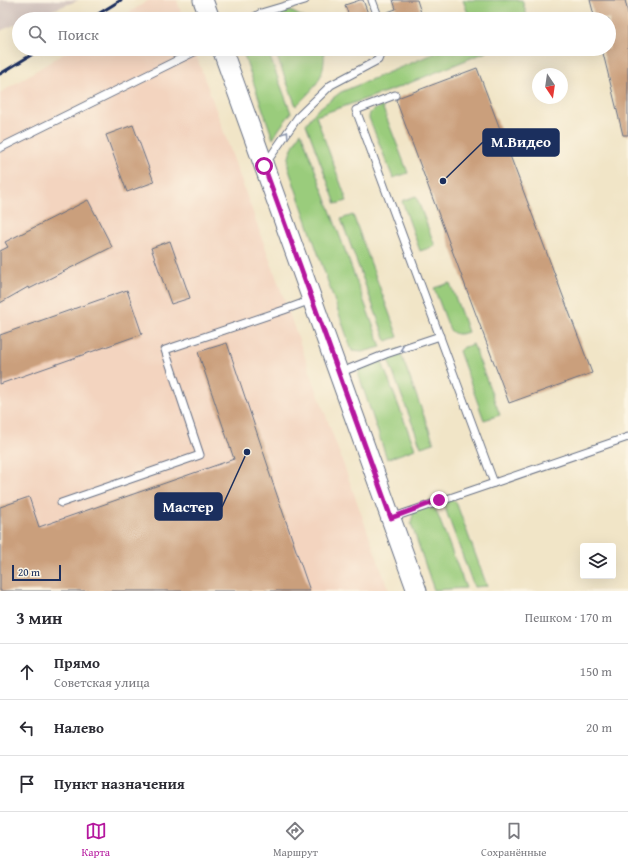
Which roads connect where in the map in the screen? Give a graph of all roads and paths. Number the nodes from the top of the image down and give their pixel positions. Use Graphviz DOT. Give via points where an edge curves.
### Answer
graph roads {
  1 [pos="203,0"];
  2 [pos="305,0"];
  3 [pos="372,0"];
  4 [pos="207,12"];
  5 [pos="261,12"];
  6 [pos="376,12"];
  7 [pos="186,56"];
  8 [pos="225,56"];
  9 [pos="379,56"];
  10 [pos="394,95"];
  11 [pos="0,148"];
  12 [pos="264,166"];
  13 [pos="312,299"];
  14 [pos="440,336"];
  15 [pos="338,374"];
  16 [pos="628,437"];
  17 [pos="494,483"];
  18 [pos="61,503"];
  19 [pos="391,518"];
  20 [pos="417,591"];
  1 -- 4 [label="main road"];
  2 -- 5 [label="lane"];
  3 -- 6 [label="lane"];
  7 -- 11 [label="lane"];
  8 -- 12 [label="main road"];
  12 -- 9 [label="lane, one-way" via="298,117 331,85 378,60"];
  10 -- 14 [label="lane" via="356,110"];
  12 -- 13 [label="main road"];
  13 -- 15 [label="main road"];
  13 -- 18 [label="lane" via="165,350 200,455"];
  14 -- 15 [label="lane, one-way"];
  14 -- 17 [label="lane"];
  15 -- 19 [label="main road"];
  16 -- 17 [label="lane"];
  17 -- 19 [label="lane"];
  19 -- 20 [label="main road"];
}
